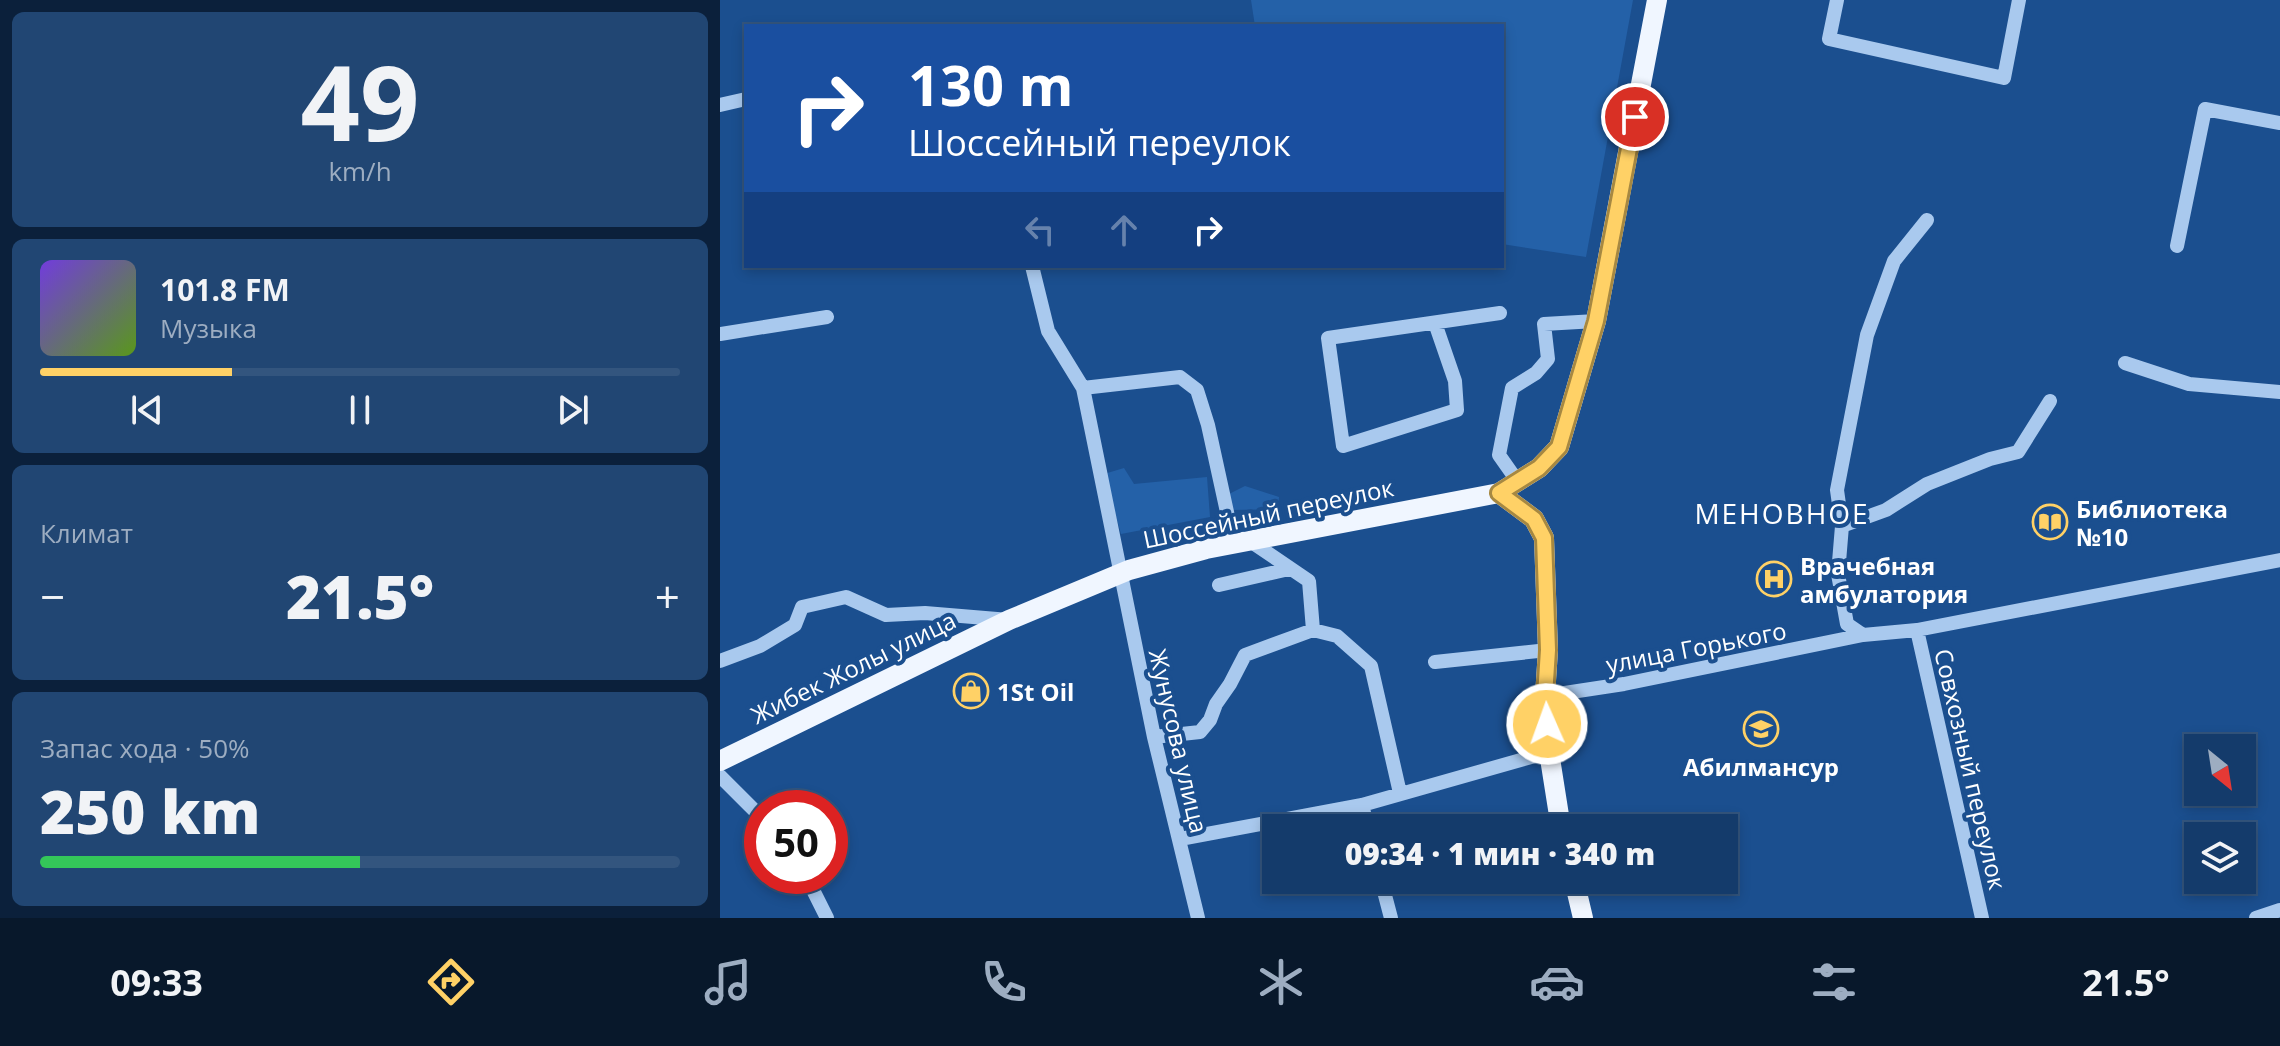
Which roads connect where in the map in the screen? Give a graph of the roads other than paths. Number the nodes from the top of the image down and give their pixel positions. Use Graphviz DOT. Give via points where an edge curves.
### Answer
graph roads {
  1 [pos="1657,0"];
  2 [pos="1837,0"];
  3 [pos="2019,0"];
  4 [pos="744,99"];
  5 [pos="720,105"];
  6 [pos="2280,123"];
  7 [pos="1927,220"];
  8 [pos="2177,246"];
  9 [pos="1032,268"];
  10 [pos="1500,313"];
  11 [pos="827,317"];
  12 [pos="1596,321"];
  13 [pos="1435,323"];
  14 [pos="720,334"];
  15 [pos="2125,363"];
  16 [pos="1083,388"];
  17 [pos="2280,392"];
  18 [pos="2050,401"];
  19 [pos="1518,482"];
  20 [pos="1499,493"];
  21 [pos="1842,526"];
  22 [pos="1242,542"];
  23 [pos="2280,560"];
  24 [pos="1289,569"];
  25 [pos="1120,574"];
  26 [pos="1219,585"];
  27 [pos="1009,620"];
  28 [pos="1313,630"];
  29 [pos="1917,630"];
  30 [pos="1863,635"];
  31 [pos="1548,650"];
  32 [pos="720,661"];
  33 [pos="1435,662"];
  34 [pos="1545,696"];
  35 [pos="1154,737"];
  36 [pos="1549,752"];
  37 [pos="720,761"];
  38 [pos="720,776"];
  39 [pos="1400,793"];
  40 [pos="744,800"];
  41 [pos="1362,805"];
  42 [pos="1364,814"];
  43 [pos="1559,814"];
  44 [pos="1180,839"];
  45 [pos="815,894"];
  46 [pos="1385,894"];
  47 [pos="1577,894"];
  48 [pos="2280,910"];
  49 [pos="827,918"];
  50 [pos="1198,918"];
  51 [pos="1391,918"];
  52 [pos="1583,918"];
  53 [pos="1982,918"];
  54 [pos="2256,918"];
  1 -- 12 [label="main road, Шоссейный переулок"];
  2 -- 3 [label="street" via="1829,39 2004,78"];
  4 -- 5 [label="street"];
  6 -- 8 [label="street" via="2205,109"];
  7 -- 21 [label="street" via="1894,261 1867,335 1837,490"];
  9 -- 16 [label="street" via="1048,331"];
  10 -- 13 [label="street"];
  11 -- 14 [label="street"];
  12 -- 19 [label="main road, Шоссейный переулок" via="1559,447"];
  12 -- 19 [label="street" via="1544,324 1548,359 1512,388 1499,455"];
  13 -- 13 [label="street" via="1328,338 1343,446 1457,410 1455,381"];
  15 -- 17 [label="street" via="2189,384"];
  16 -- 22 [label="street" via="1180,377 1197,390"];
  16 -- 25 [label="street, Жунусова улица"];
  18 -- 21 [label="street" via="2018,452 1927,484 1886,510"];
  19 -- 20 [label="main road, Шоссейный переулок"];
  20 -- 22 [label="main road, Шоссейный переулок"];
  20 -- 31 [label="main road" via="1534,519 1544,538"];
  21 -- 30 [label="street" via="1838,574 1847,624"];
  22 -- 24 [label="street"];
  22 -- 25 [label="main road, Шоссейный переулок"];
  23 -- 29 [label="street, улица Горького"];
  24 -- 26 [label="street"];
  24 -- 28 [label="street" via="1309,581"];
  25 -- 27 [label="main road, Шоссейный переулок"];
  25 -- 35 [label="street, Жунусова улица"];
  27 -- 32 [label="street" via="886,615 846,597 802,607 795,625"];
  27 -- 37 [label="main road, Жибек Жолы улица"];
  28 -- 35 [label="street" via="1245,655 1200,732"];
  28 -- 39 [label="street" via="1337,636 1371,666"];
  29 -- 30 [label="street, улица Горького"];
  29 -- 53 [label="street, Совхозный переулок"];
  30 -- 34 [label="street, улица Горького"];
  31 -- 33 [label="street"];
  31 -- 34 [label="main road"];
  34 -- 36 [label="main road"];
  35 -- 44 [label="street, Жунусова улица"];
  36 -- 39 [label="street"];
  36 -- 43 [label="main road"];
  38 -- 40 [label="street"];
  39 -- 41 [label="street"];
  41 -- 42 [label="street"];
  41 -- 44 [label="street"];
  44 -- 50 [label="street, Жунусова улица"];
  45 -- 49 [label="street"];
  46 -- 51 [label="street"];
  47 -- 52 [label="main road"];
  48 -- 54 [label="street"];
}
